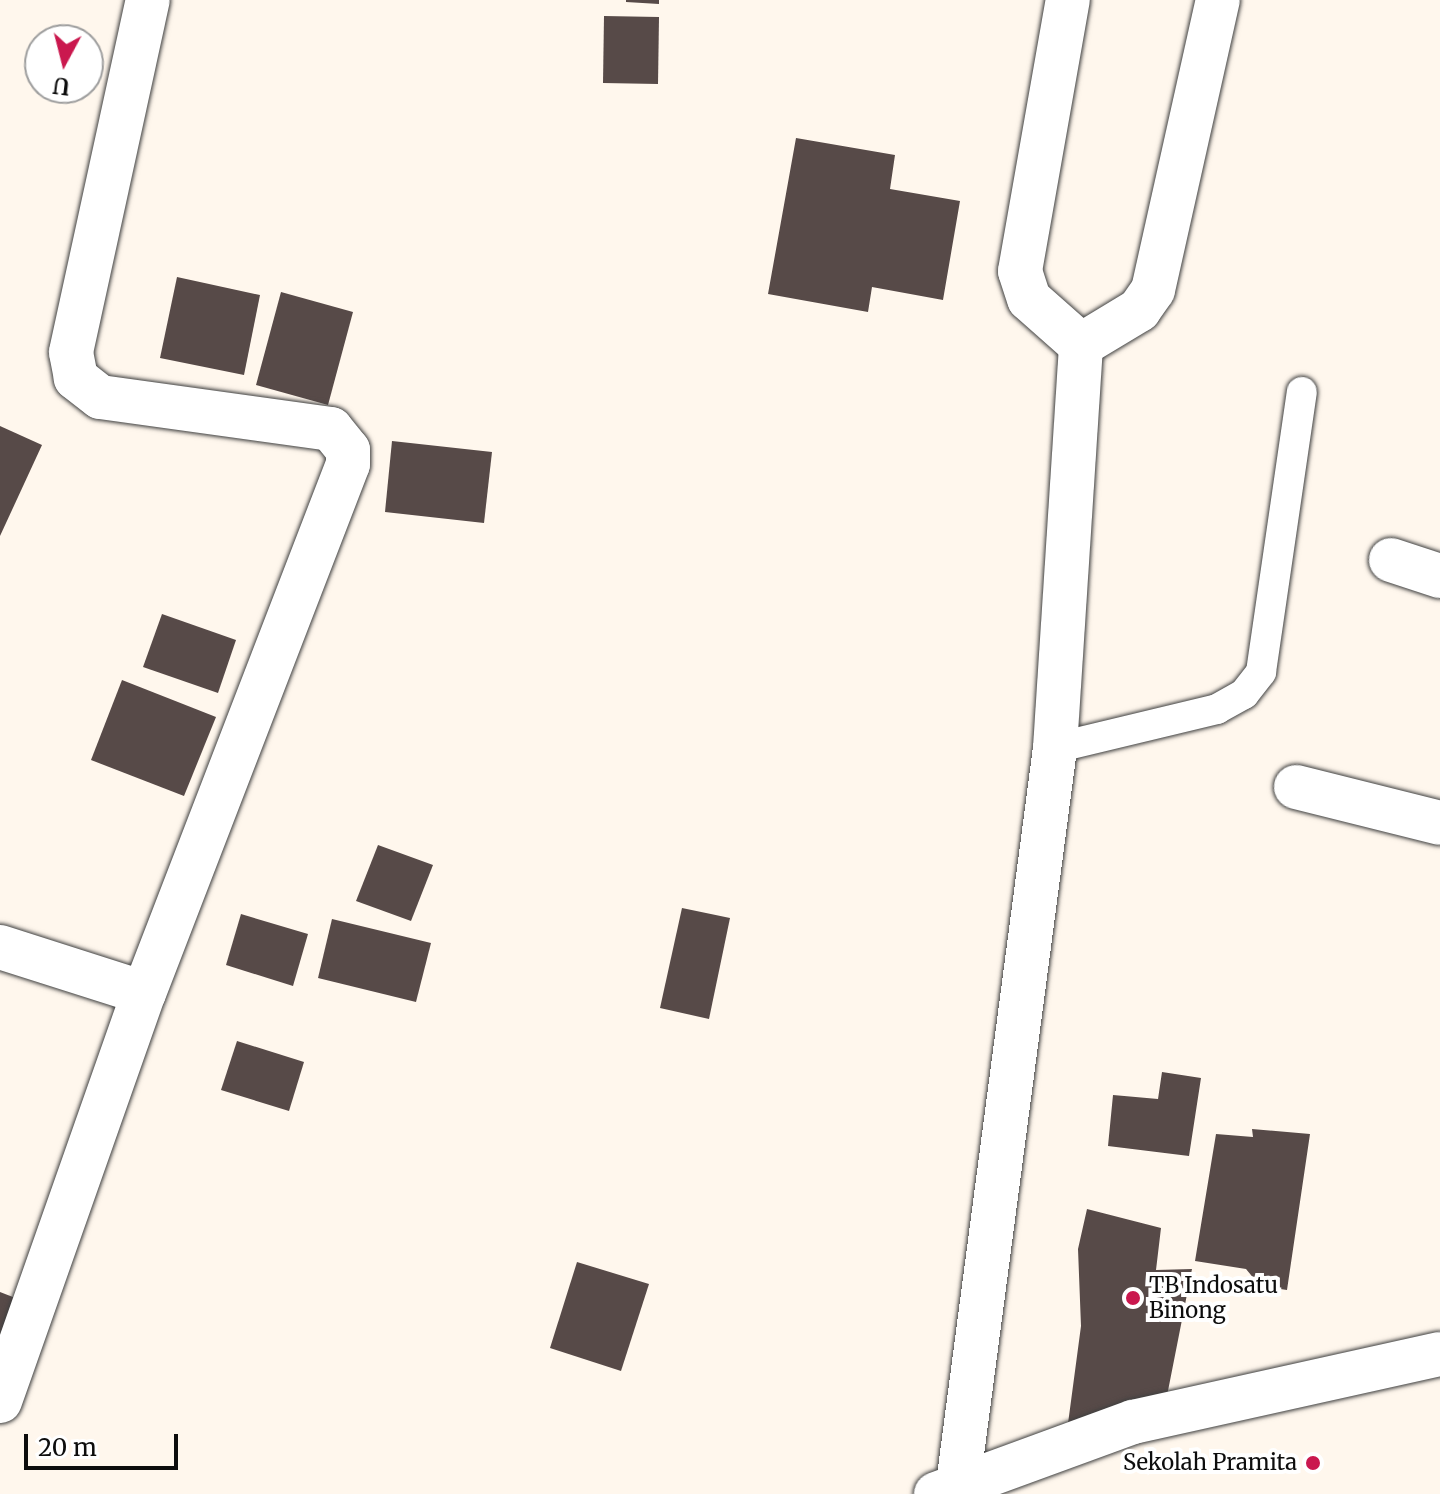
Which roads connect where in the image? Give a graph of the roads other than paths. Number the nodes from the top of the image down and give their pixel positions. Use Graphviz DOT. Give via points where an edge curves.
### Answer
graph roads {
  1 [pos="148,0"];
  2 [pos="1068,0"];
  3 [pos="1218,0"];
  4 [pos="1081,345"];
  5 [pos="1302,392"];
  6 [pos="1391,560"];
  7 [pos="1440,576"];
  8 [pos="1055,748"];
  9 [pos="1296,787"];
  10 [pos="1440,823"];
  11 [pos="0,947"];
  12 [pos="144,993"];
  13 [pos="1440,1354"];
  14 [pos="0,1401"];
  15 [pos="947,1489"];
  1 -- 12 [label="street" via="71,352 76,378 100,397 321,426 340,436 348,464"];
  2 -- 4 [label="street" via="1020,271 1029,299"];
  3 -- 4 [label="street" via="1153,290 1139,310"];
  4 -- 8 [label="street"];
  5 -- 8 [label="lane" via="1261,672 1244,694 1217,709"];
  6 -- 7 [label="street"];
  8 -- 15 [label="street"];
  9 -- 10 [label="street"];
  11 -- 12 [label="street"];
  12 -- 14 [label="street"];
  13 -- 15 [label="street" via="1133,1422"];
}
